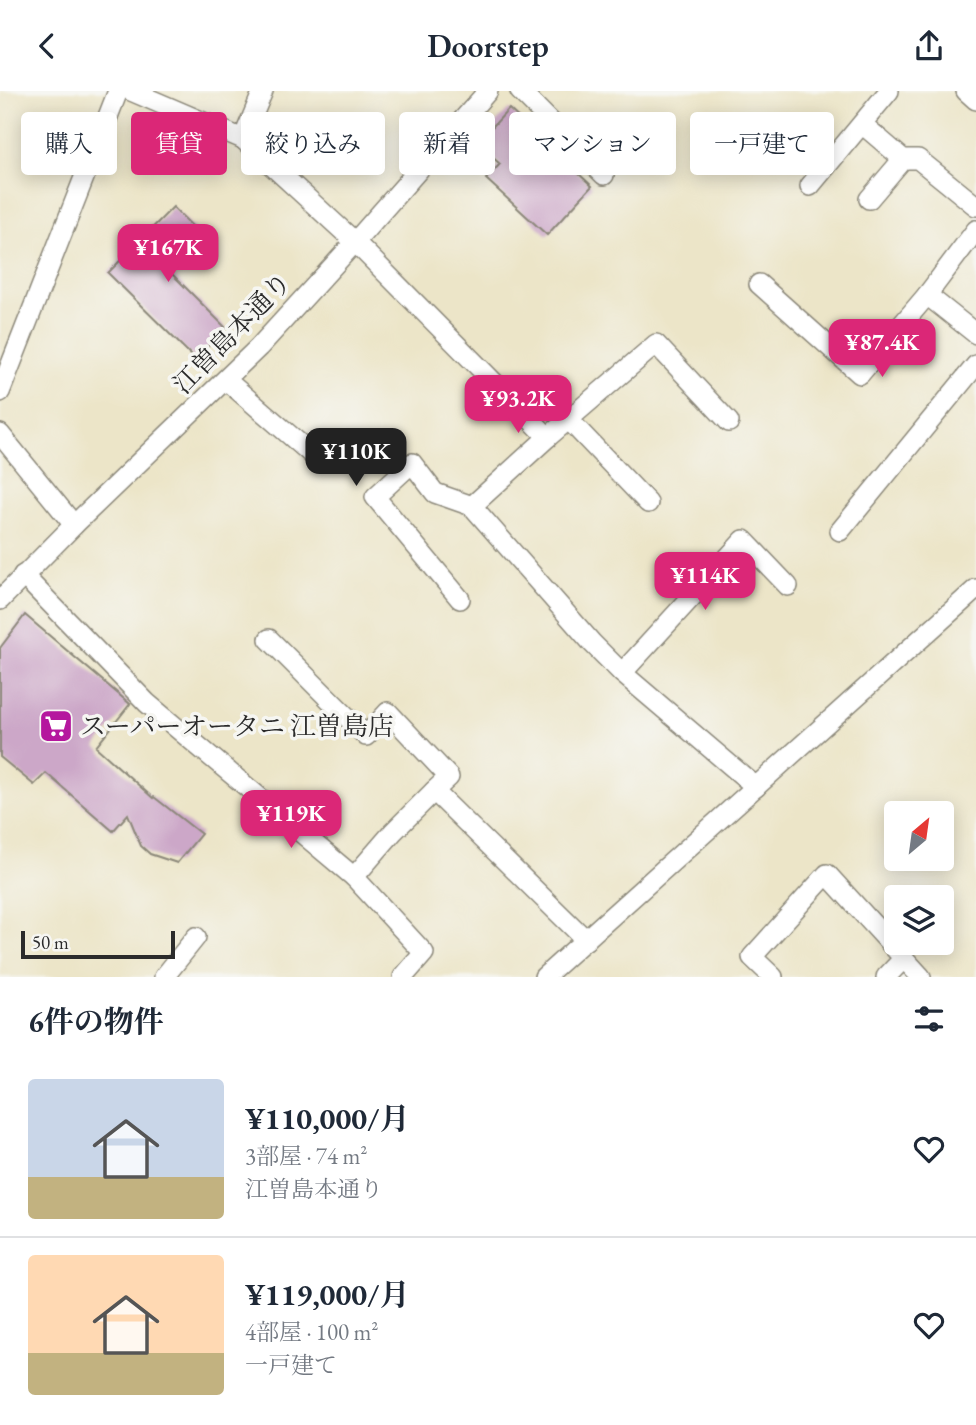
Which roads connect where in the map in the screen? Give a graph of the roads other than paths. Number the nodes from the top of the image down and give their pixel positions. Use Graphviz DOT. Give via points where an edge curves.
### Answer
graph roads {
  1 [pos="118,91"];
  2 [pos="131,91"];
  3 [pos="263,91"];
  4 [pos="488,91"];
  5 [pos="520,91"];
  6 [pos="889,91"];
  7 [pos="966,91"];
  8 [pos="976,100"];
  9 [pos="254,112"];
  10 [pos="541,112"];
  11 [pos="862,124"];
  12 [pos="241,138"];
  13 [pos="903,159"];
  14 [pos="282,175"];
  15 [pos="810,186"];
  16 [pos="869,199"];
  17 [pos="976,206"];
  18 [pos="976,230"];
  19 [pos="355,242"];
  20 [pos="759,284"];
  21 [pos="927,295"];
  22 [pos="976,334"];
  23 [pos="976,365"];
  24 [pos="226,380"];
  25 [pos="0,392"];
  26 [pos="568,419"];
  27 [pos="729,422"];
  28 [pos="0,434"];
  29 [pos="548,437"];
  30 [pos="315,457"];
  31 [pos="648,503"];
  32 [pos="471,506"];
  33 [pos="74,525"];
  34 [pos="840,531"];
  35 [pos="23,575"];
  36 [pos="788,586"];
  37 [pos="976,589"];
  38 [pos="460,599"];
  39 [pos="0,600"];
  40 [pos="269,639"];
  41 [pos="622,673"];
  42 [pos="756,787"];
  43 [pos="434,791"];
  44 [pos="354,877"];
  45 [pos="196,937"];
  46 [pos="586,940"];
  47 [pos="904,958"];
  48 [pos="164,977"];
  49 [pos="403,977"];
  50 [pos="544,977"];
  51 [pos="773,977"];
  52 [pos="886,977"];
  53 [pos="921,977"];
  1 -- 25 [label="street"];
  2 -- 12 [label="street"];
  3 -- 9 [label="street"];
  4 -- 19 [label="street, 江曽島本通り"];
  5 -- 10 [label="street"];
  6 -- 11 [label="street"];
  7 -- 8 [label="street"];
  11 -- 13 [label="street"];
  11 -- 15 [label="street"];
  13 -- 16 [label="street"];
  13 -- 17 [label="street" via="918,159"];
  14 -- 19 [label="street"];
  18 -- 21 [label="street"];
  19 -- 24 [label="street, 江曽島本通り"];
  19 -- 29 [label="street"];
  20 -- 21 [label="street" via="860,374"];
  21 -- 22 [label="street"];
  23 -- 34 [label="street"];
  24 -- 30 [label="street"];
  24 -- 33 [label="street, 江曽島本通り"];
  26 -- 27 [label="street" via="656,344"];
  26 -- 29 [label="street"];
  26 -- 31 [label="street"];
  28 -- 33 [label="street"];
  29 -- 32 [label="street"];
  32 -- 38 [label="street" via="435,493 411,463 374,496"];
  32 -- 41 [label="street"];
  33 -- 35 [label="street, 江曽島本通り"];
  35 -- 39 [label="street, 江曽島本通り"];
  35 -- 44 [label="street" via="147,703"];
  36 -- 41 [label="street" via="744,540"];
  37 -- 42 [label="street"];
  40 -- 43 [label="street" via="366,737 388,712 449,777"];
  41 -- 42 [label="street"];
  42 -- 46 [label="street"];
  43 -- 44 [label="street"];
  43 -- 46 [label="street"];
  44 -- 49 [label="street" via="424,953"];
  45 -- 48 [label="street"];
  46 -- 50 [label="street"];
  47 -- 51 [label="street" via="827,874 752,957"];
  47 -- 52 [label="street"];
  47 -- 53 [label="street"];
}
